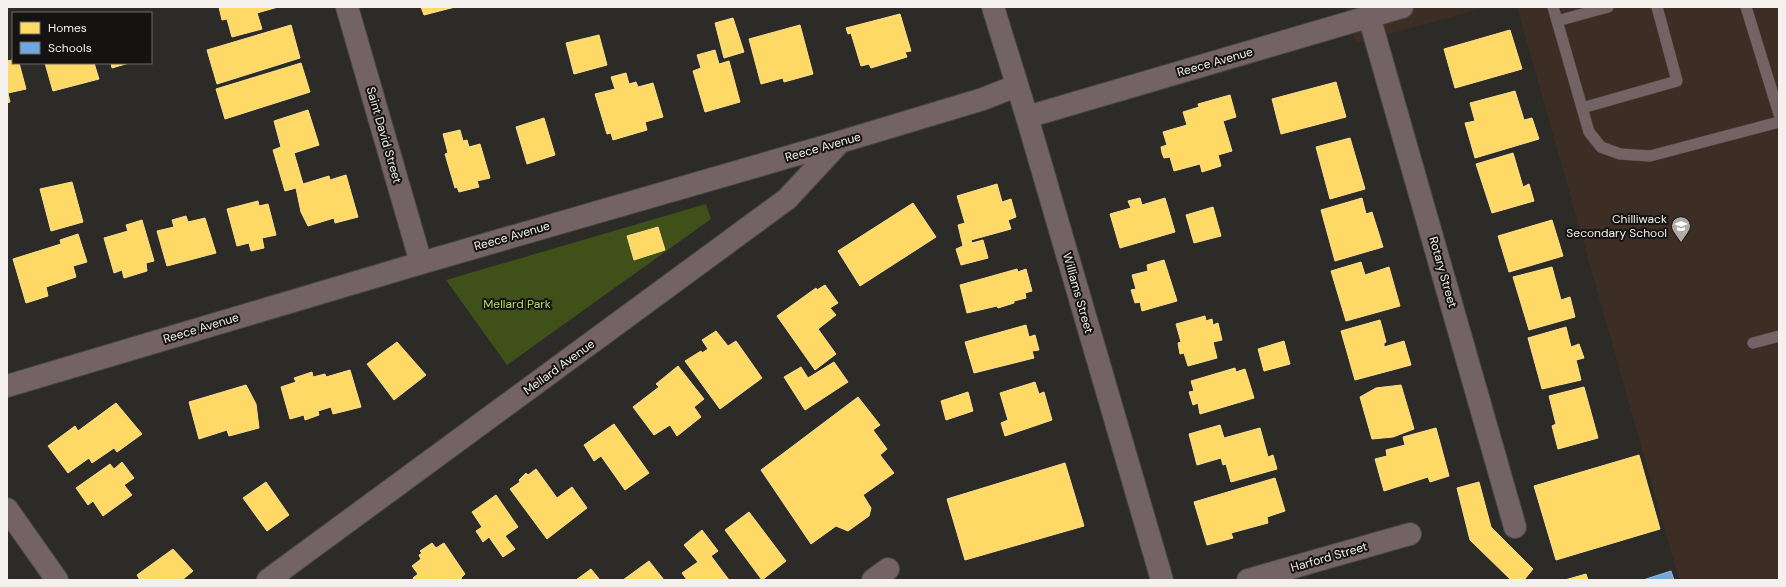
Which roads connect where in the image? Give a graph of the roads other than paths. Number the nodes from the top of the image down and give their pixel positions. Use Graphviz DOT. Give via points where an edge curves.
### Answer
graph roads {
  1 [pos="347,7"];
  2 [pos="993,7"];
  3 [pos="1402,7"];
  4 [pos="1553,7"];
  5 [pos="1608,7"];
  6 [pos="1657,7"];
  7 [pos="1746,7"];
  8 [pos="1370,16"];
  9 [pos="1557,21"];
  10 [pos="1016,86"];
  11 [pos="1582,108"];
  12 [pos="1779,114"];
  13 [pos="1027,117"];
  14 [pos="1779,122"];
  15 [pos="840,142"];
  16 [pos="421,263"];
  17 [pos="1779,336"];
  18 [pos="1753,343"];
  19 [pos="7,386"];
  20 [pos="7,509"];
  21 [pos="1515,527"];
  22 [pos="1410,534"];
  23 [pos="57,580"];
  24 [pos="268,580"];
  25 [pos="1162,580"];
  26 [pos="1248,580"];
  1 -- 16 [label="street, Saint David Street"];
  2 -- 10 [label="street, Williams Street"];
  3 -- 8 [label="street, Reece Avenue"];
  4 -- 9 [label="lane"];
  5 -- 9 [label="lane"];
  6 -- 11 [label="lane" via="1677,81"];
  7 -- 12 [label="lane"];
  8 -- 13 [label="street, Reece Avenue"];
  8 -- 21 [label="street, Rotary Street"];
  9 -- 11 [label="lane"];
  10 -- 13 [label="street, Williams Street"];
  10 -- 15 [label="street, Reece Avenue" via="983,99"];
  11 -- 14 [label="lane" via="1589,132 1601,147 1620,154 1650,156"];
  13 -- 25 [label="street, Williams Street"];
  15 -- 16 [label="street, Reece Avenue"];
  15 -- 24 [label="street, Mellard Avenue" via="788,199"];
  16 -- 19 [label="street, Reece Avenue"];
  17 -- 18 [label="lane"];
  20 -- 23 [label="street"];
  22 -- 26 [label="street, Harford Street"];
}
